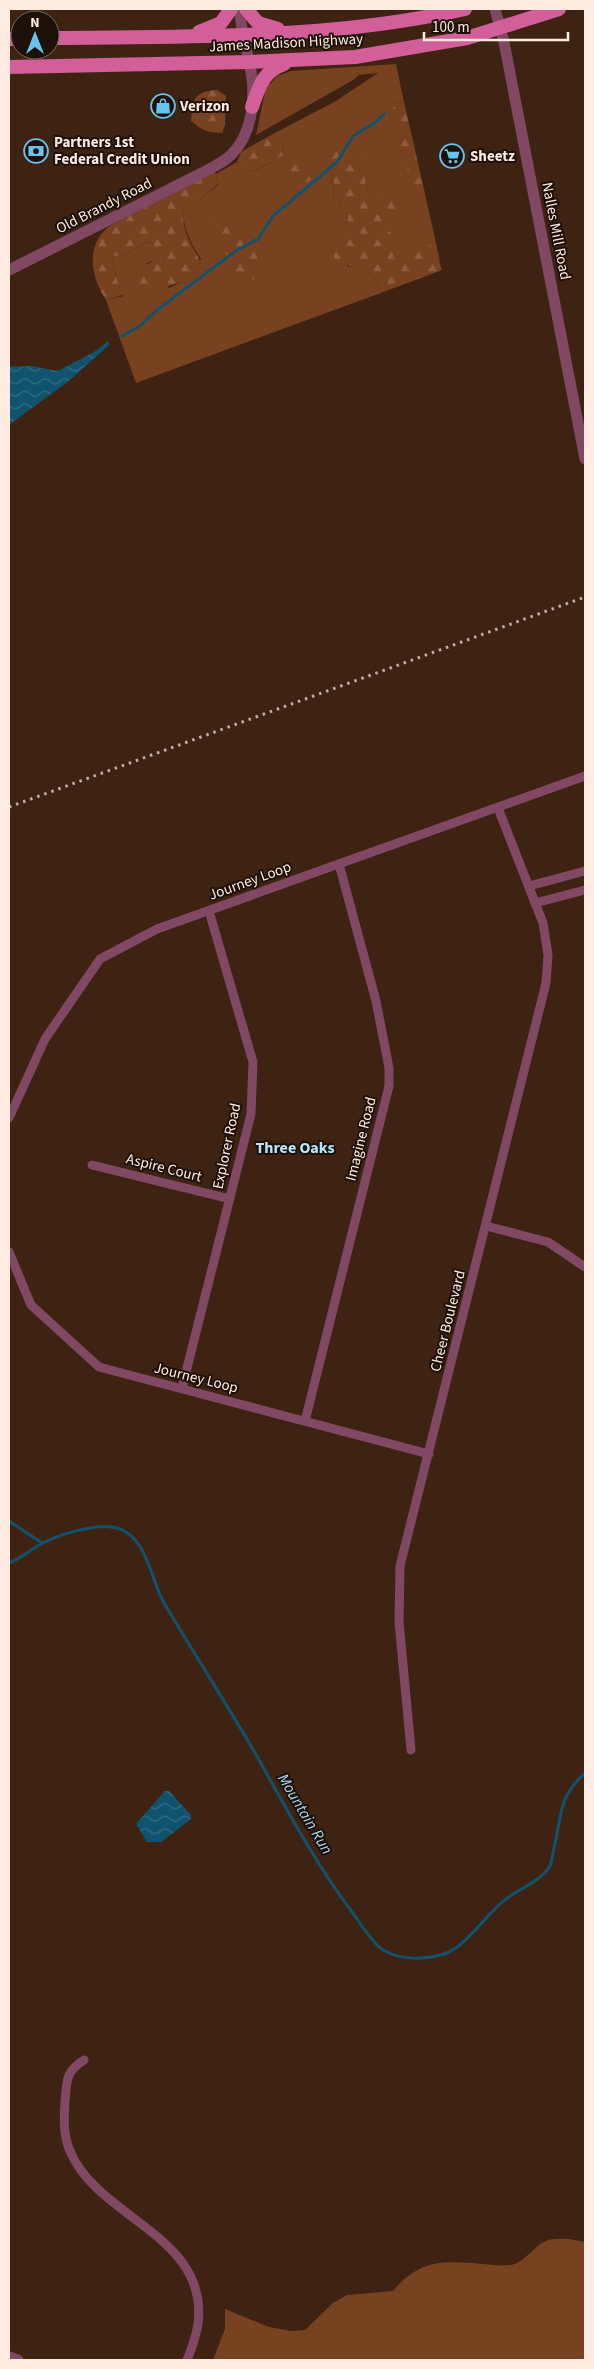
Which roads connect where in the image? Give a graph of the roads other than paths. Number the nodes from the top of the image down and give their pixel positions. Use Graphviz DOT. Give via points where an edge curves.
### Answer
graph roads {
  1 [pos="231,9"];
  2 [pos="240,9"];
  3 [pos="246,9"];
  4 [pos="465,9"];
  5 [pos="495,9"];
  6 [pos="559,9"];
  7 [pos="500,28"];
  8 [pos="298,33"];
  9 [pos="242,35"];
  10 [pos="184,36"];
  11 [pos="60,38"];
  12 [pos="302,61"];
  13 [pos="250,62"];
  14 [pos="9,67"];
  15 [pos="252,106"];
  16 [pos="9,270"];
  17 [pos="585,460"];
  18 [pos="585,776"];
  19 [pos="498,808"];
  20 [pos="339,864"];
  21 [pos="585,870"];
  22 [pos="529,886"];
  23 [pos="585,890"];
  24 [pos="535,902"];
  25 [pos="209,910"];
  26 [pos="9,1118"];
  27 [pos="92,1165"];
  28 [pos="230,1199"];
  29 [pos="486,1226"];
  30 [pos="9,1252"];
  31 [pos="585,1267"];
  32 [pos="182,1388"];
  33 [pos="305,1421"];
  34 [pos="429,1454"];
  35 [pos="411,1750"];
  36 [pos="84,2060"];
  37 [pos="9,2357"];
  38 [pos="18,2360"];
  39 [pos="187,2360"];
  1 -- 10 [label="main road" via="228,16 215,26"];
  2 -- 9 [label="street, Old Brandy Road"];
  3 -- 8 [label="main road" via="262,25"];
  4 -- 8 [label="main road, James Madison Highway" via="388,24"];
  5 -- 7 [label="street, Nalles Mill Road"];
  6 -- 7 [label="main road, James Madison Highway"];
  7 -- 12 [label="main road, James Madison Highway" via="467,38 385,53"];
  7 -- 17 [label="street, Nalles Mill Road"];
  8 -- 9 [label="main road, James Madison Highway"];
  9 -- 10 [label="main road, James Madison Highway"];
  9 -- 13 [label="street, Old Brandy Road"];
  10 -- 11 [label="main road, James Madison Highway"];
  12 -- 13 [label="main road, James Madison Highway"];
  12 -- 15 [label="main road" via="284,64 267,73"];
  13 -- 14 [label="main road, James Madison Highway"];
  13 -- 15 [label="street, Old Brandy Road"];
  15 -- 16 [label="street, Old Brandy Road" via="245,136 225,160"];
  18 -- 19 [label="street, Journey Loop"];
  19 -- 20 [label="street, Journey Loop"];
  19 -- 22 [label="street, Cheer Boulevard"];
  20 -- 25 [label="street, Journey Loop"];
  20 -- 33 [label="street, Imagine Road" via="376,1001 390,1068 389,1086"];
  21 -- 22 [label="street"];
  22 -- 24 [label="street, Cheer Boulevard"];
  23 -- 24 [label="street"];
  24 -- 29 [label="street, Cheer Boulevard" via="547,947 546,983"];
  25 -- 26 [label="street, Journey Loop" via="157,929 100,959 45,1039"];
  25 -- 28 [label="street, Explorer Road" via="253,1062 251,1114"];
  27 -- 28 [label="street, Aspire Court"];
  28 -- 32 [label="street, Explorer Road"];
  29 -- 31 [label="street" via="548,1242"];
  29 -- 34 [label="street, Cheer Boulevard"];
  30 -- 32 [label="street, Journey Loop" via="31,1305 98,1367"];
  32 -- 33 [label="street, Journey Loop"];
  33 -- 34 [label="street, Journey Loop"];
  34 -- 35 [label="street, Cheer Boulevard" via="400,1566 399,1622"];
  36 -- 39 [label="street" via="68,2076 64,2116 69,2150 95,2187 173,2250 185,2264 194,2284 198,2312 196,2332"];
  37 -- 38 [label="street"];
}
